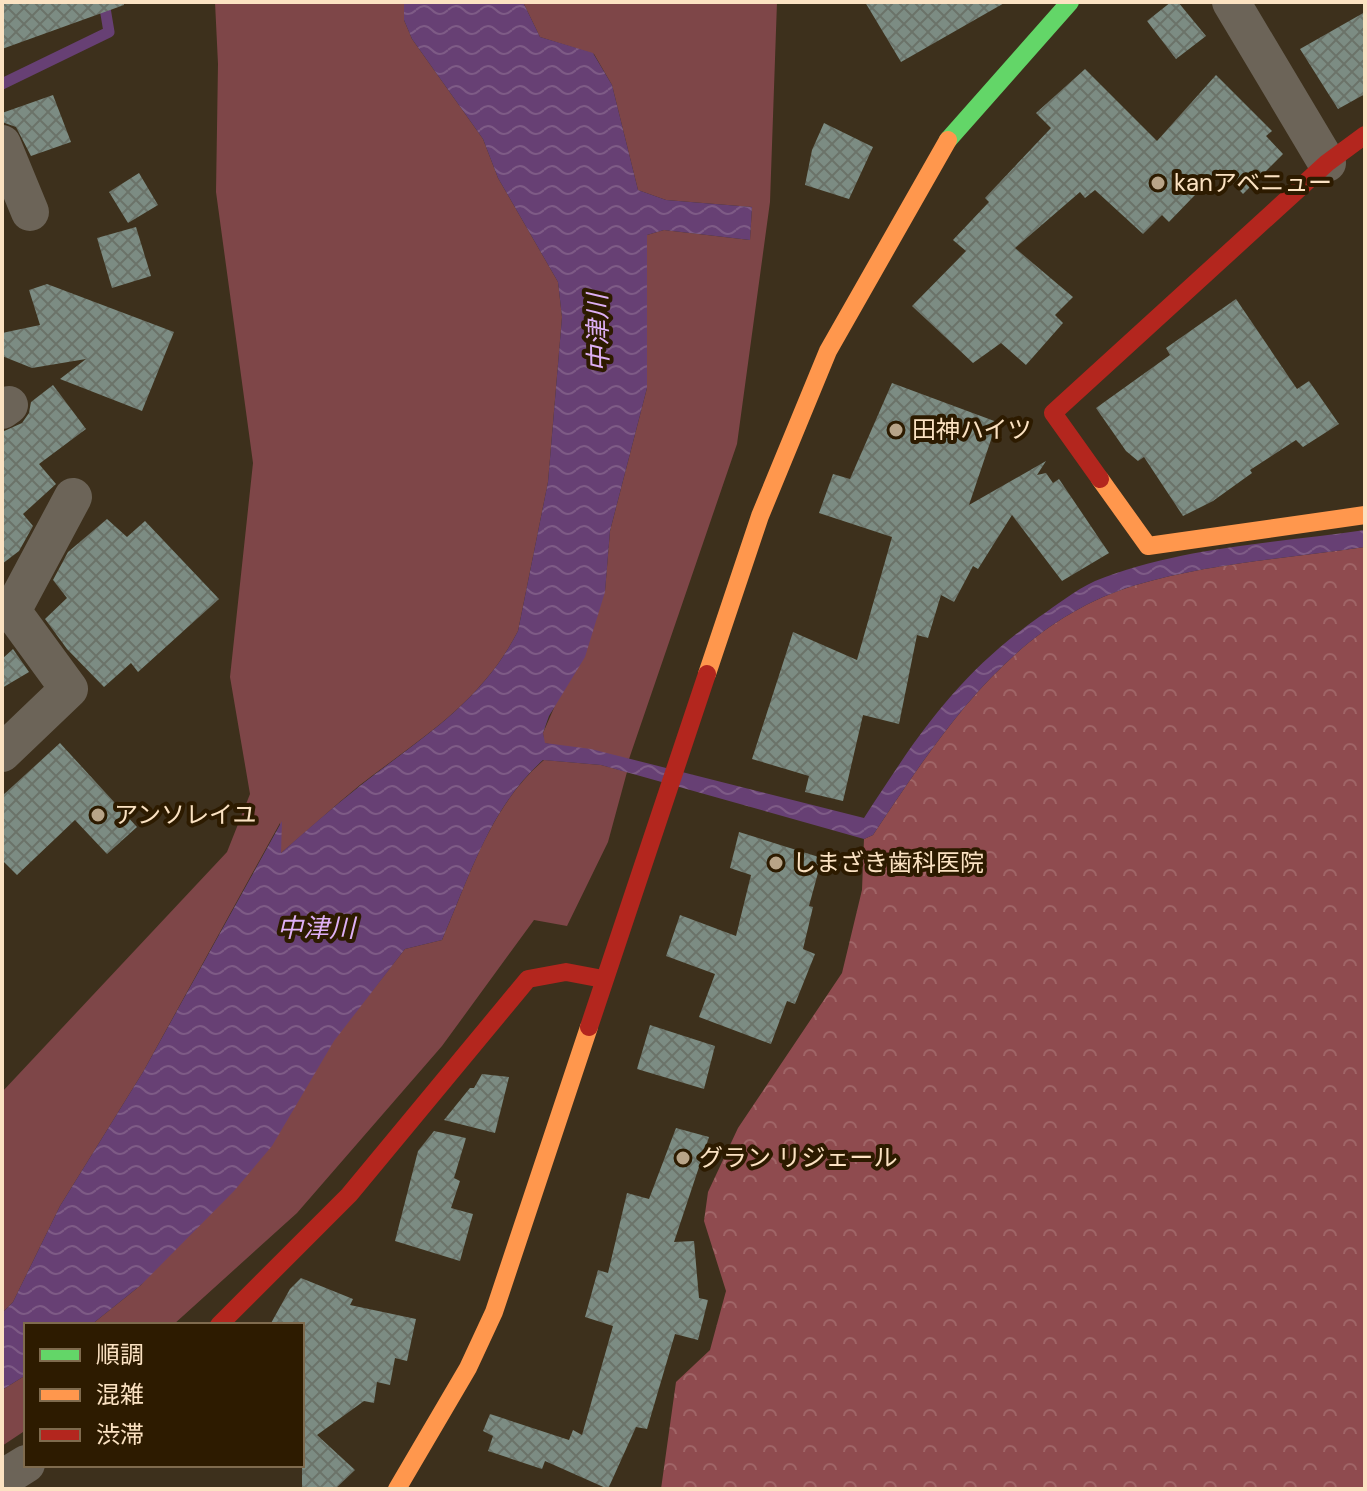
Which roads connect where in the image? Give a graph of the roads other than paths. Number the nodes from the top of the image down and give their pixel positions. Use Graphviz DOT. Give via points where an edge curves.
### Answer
graph roads {
  1 [pos="1070,2"];
  2 [pos="1231,2"];
  3 [pos="1365,135"];
  4 [pos="2,144"];
  5 [pos="1327,163"];
  6 [pos="30,212"];
  7 [pos="73,497"];
  8 [pos="1365,515"];
  9 [pos="2,753"];
  10 [pos="603,979"];
  11 [pos="221,1323"];
  12 [pos="24,1465"];
  13 [pos="2,1479"];
  14 [pos="397,1489"];
  1 -- 10 [label="street" via="939,150 828,351 760,516"];
  2 -- 5 [label="street"];
  3 -- 5 [label="street"];
  4 -- 6 [label="street"];
  5 -- 8 [label="street" via="1053,413 1148,546"];
  7 -- 9 [label="street" via="12,611 69,689"];
  10 -- 11 [label="street" via="574,972 544,972 528,979 349,1195"];
  10 -- 14 [label="street" via="494,1312 468,1368"];
  12 -- 13 [label="street"];
}
